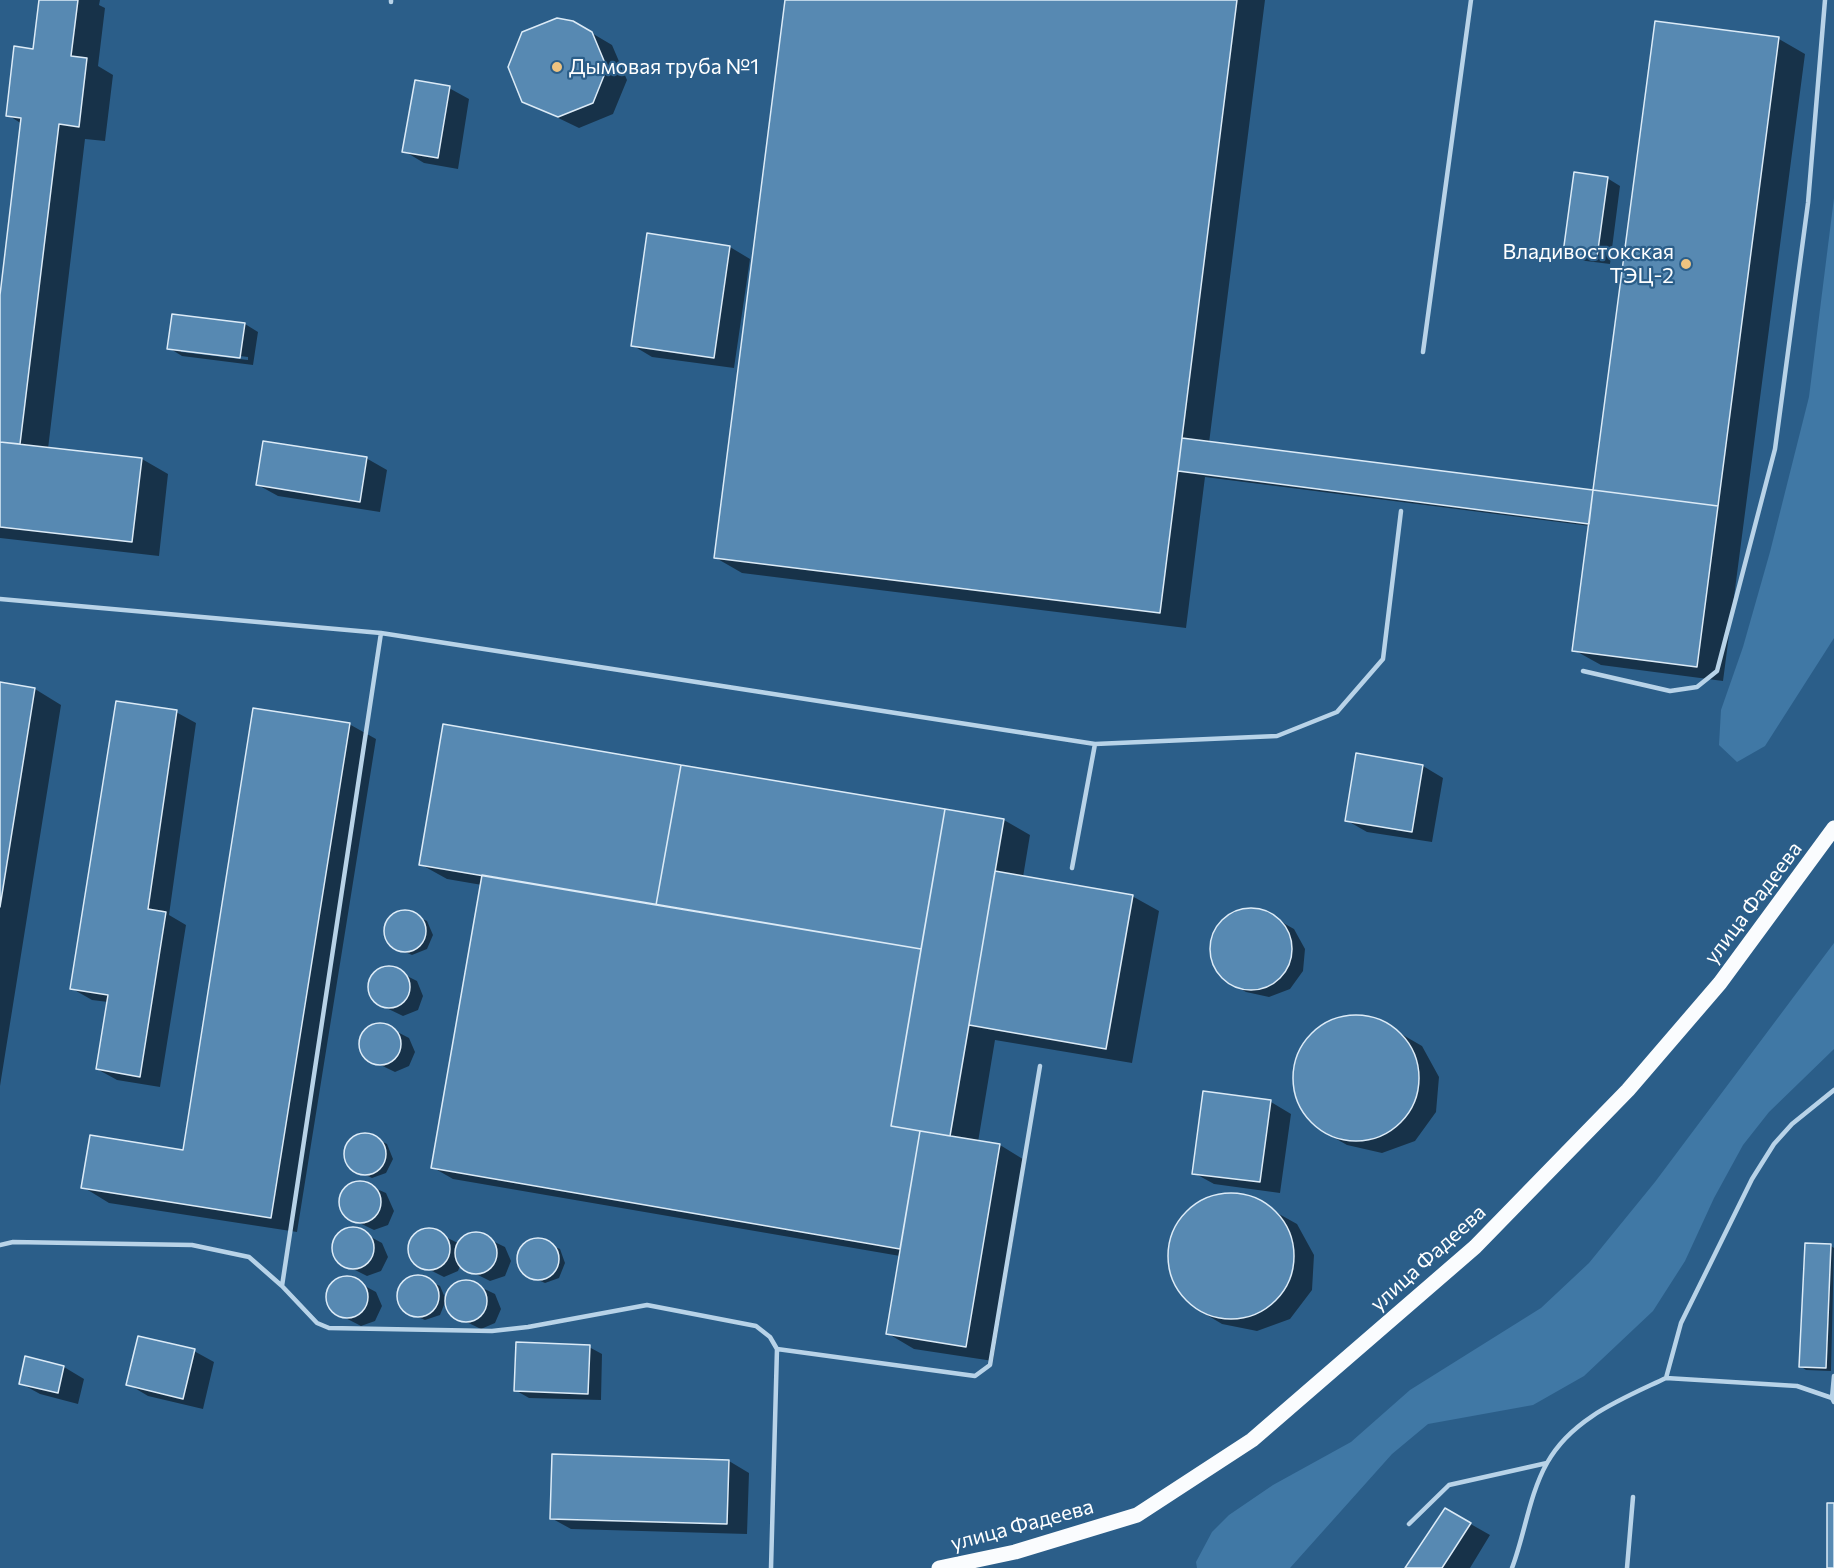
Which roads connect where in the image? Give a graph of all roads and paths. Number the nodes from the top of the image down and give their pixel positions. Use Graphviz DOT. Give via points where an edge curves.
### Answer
graph roads {
  1 [pos="1471,0"];
  2 [pos="1825,0"];
  3 [pos="1423,352"];
  4 [pos="1401,511"];
  5 [pos="0,599"];
  6 [pos="381,633"];
  7 [pos="1583,671"];
  8 [pos="1095,744"];
  9 [pos="1834,828"];
  10 [pos="1072,868"];
  11 [pos="1040,1066"];
  12 [pos="1834,1090"];
  13 [pos="0,1245"];
  14 [pos="282,1286"];
  15 [pos="777,1349"];
  16 [pos="1834,1376"];
  17 [pos="1666,1378"];
  18 [pos="1833,1400"];
  19 [pos="1547,1463"];
  20 [pos="1633,1497"];
  21 [pos="1409,1524"];
  22 [pos="771,1568"];
  23 [pos="939,1568"];
  24 [pos="1512,1568"];
  25 [pos="1627,1568"];
  1 -- 3 [label="lane"];
  2 -- 7 [label="lane" via="1808,203 1775,449 1717,671 1697,687 1671,691"];
  4 -- 8 [label="lane" via="1383,659 1337,712 1277,736"];
  5 -- 6 [label="lane"];
  6 -- 8 [label="lane"];
  6 -- 14 [label="lane"];
  8 -- 10 [label="lane"];
  9 -- 23 [label="main road, улица Фадеева" via="1720,983 1628,1089 1475,1247 1252,1440 1137,1515 1015,1552"];
  11 -- 15 [label="lane" via="990,1365 975,1376"];
  12 -- 17 [label="lane" via="1780,1138 1752,1179 1681,1323"];
  13 -- 14 [label="lane" via="192,1245 249,1257"];
  14 -- 15 [label="lane" via="317,1323 329,1328 492,1331 647,1305 756,1326"];
  15 -- 22 [label="lane"];
  16 -- 18 [label="lane"];
  17 -- 18 [label="lane" via="1797,1386"];
  17 -- 19 [label="lane" via="1607,1406 1566,1437"];
  19 -- 21 [label="lane" via="1449,1485"];
  19 -- 24 [label="lane"];
  20 -- 25 [label="lane"];
}
